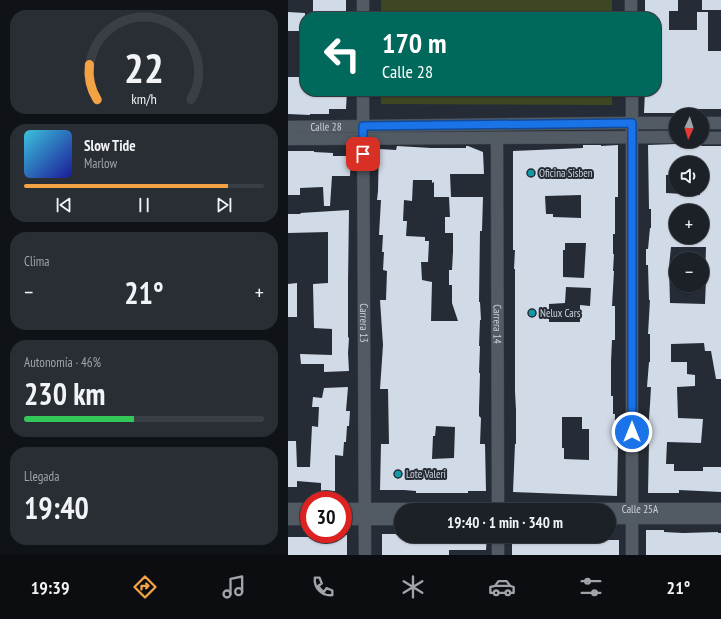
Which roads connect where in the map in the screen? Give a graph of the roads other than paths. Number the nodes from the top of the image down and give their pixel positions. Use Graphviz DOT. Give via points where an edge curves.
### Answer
graph roads {
  1 [pos="363,0"];
  2 [pos="631,0"];
  3 [pos="363,12"];
  4 [pos="631,12"];
  5 [pos="363,96"];
  6 [pos="632,96"];
  7 [pos="632,123"];
  8 [pos="669,123"];
  9 [pos="709,123"];
  10 [pos="721,124"];
  11 [pos="363,126"];
  12 [pos="288,127"];
  13 [pos="633,137"];
  14 [pos="669,137"];
  15 [pos="363,138"];
  16 [pos="497,138"];
  17 [pos="709,138"];
  18 [pos="721,138"];
  19 [pos="288,139"];
  20 [pos="498,503"];
  21 [pos="288,509"];
  22 [pos="300,509"];
  23 [pos="721,509"];
  24 [pos="352,511"];
  25 [pos="394,513"];
  26 [pos="616,513"];
  27 [pos="365,514"];
  28 [pos="632,514"];
  29 [pos="352,517"];
  30 [pos="616,517"];
  31 [pos="394,518"];
  32 [pos="721,518"];
  33 [pos="288,519"];
  34 [pos="300,519"];
  35 [pos="498,543"];
  36 [pos="365,555"];
  37 [pos="498,555"];
  38 [pos="632,555"];
  1 -- 3 [label="street"];
  2 -- 4 [label="street"];
  5 -- 11 [label="street, Carrera 13"];
  6 -- 7 [label="street"];
  7 -- 8 [label="street, Calle 28"];
  7 -- 11 [label="street, Calle 28"];
  7 -- 13 [label="street"];
  9 -- 10 [label="street"];
  11 -- 12 [label="street, Calle 28"];
  11 -- 15 [label="street, Carrera 13"];
  13 -- 14 [label="street, Calle 28"];
  13 -- 16 [label="street, Calle 28"];
  13 -- 28 [label="street"];
  15 -- 16 [label="street, Calle 28"];
  15 -- 19 [label="street, Calle 28"];
  15 -- 27 [label="street, Carrera 13"];
  16 -- 20 [label="street, Carrera 14"];
  17 -- 18 [label="street"];
  21 -- 22 [label="street"];
  23 -- 28 [label="street, Calle 25A"];
  24 -- 27 [label="street, Calle 25A"];
  25 -- 27 [label="street, Calle 25A"];
  26 -- 28 [label="street, Calle 25A"];
  27 -- 29 [label="street, Calle 25A"];
  27 -- 31 [label="street, Calle 25A"];
  27 -- 36 [label="street, Carrera 13"];
  28 -- 30 [label="street, Calle 25A"];
  28 -- 32 [label="street, Calle 25A"];
  28 -- 38 [label="street"];
  33 -- 34 [label="street"];
  35 -- 37 [label="street"];
}
